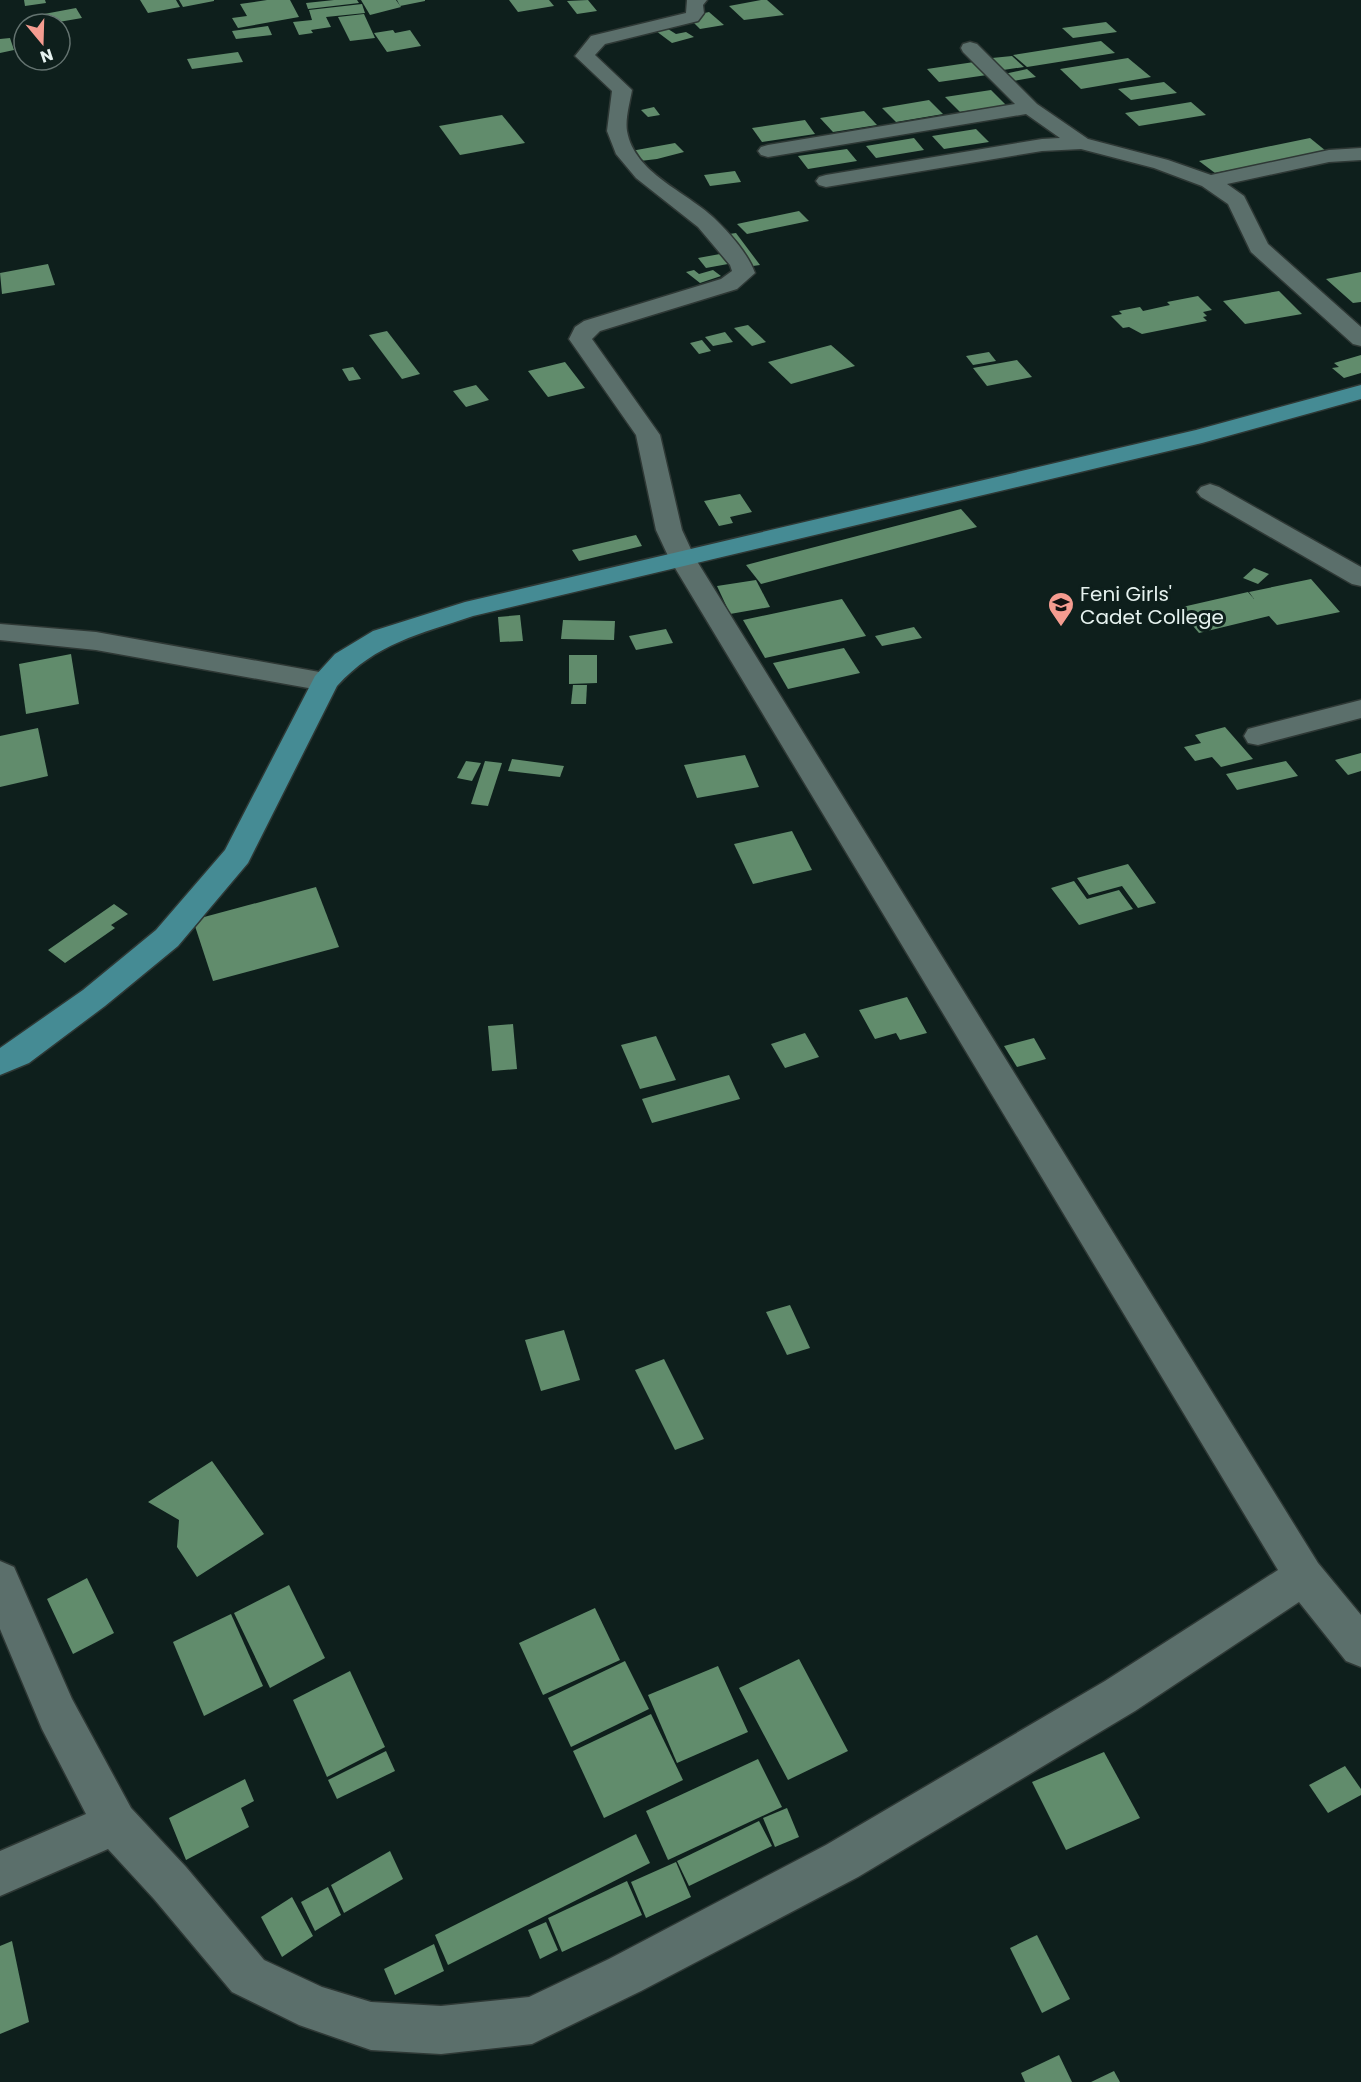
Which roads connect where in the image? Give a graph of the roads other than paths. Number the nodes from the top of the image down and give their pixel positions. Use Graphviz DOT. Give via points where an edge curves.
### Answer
graph roads {
  1 [pos="698,0"];
  2 [pos="969,48"];
  3 [pos="1030,108"];
  4 [pos="1081,143"];
  5 [pos="768,151"];
  6 [pos="1361,154"];
  7 [pos="826,181"];
  8 [pos="1209,182"];
  9 [pos="1361,339"];
  10 [pos="1361,392"];
  11 [pos="1210,492"];
  12 [pos="682,558"];
  13 [pos="1361,578"];
  14 [pos="0,632"];
  15 [pos="325,682"];
  16 [pos="1361,709"];
  17 [pos="1258,736"];
  18 [pos="0,1062"];
  19 [pos="1304,1576"];
  20 [pos="0,1580"];
  21 [pos="1361,1647"];
  22 [pos="115,1824"];
  23 [pos="0,1874"];
  1 -- 12 [label="street" via="692,17 598,40 584,56 622,90 617,131 626,153 643,174 706,222 744,273 729,284 592,326 580,339 648,435 669,530"];
  2 -- 3 [label="street"];
  3 -- 4 [label="street"];
  3 -- 5 [label="street"];
  4 -- 7 [label="street" via="1042,145"];
  4 -- 8 [label="street" via="1161,164"];
  6 -- 8 [label="street" via="1329,156"];
  8 -- 9 [label="street" via="1237,200 1259,247"];
  10 -- 12 [label="main road" via="1202,436"];
  11 -- 13 [label="street"];
  12 -- 15 [label="main road" via="465,610 383,638 345,660"];
  12 -- 19 [label="street"];
  14 -- 15 [label="street" via="96,641"];
  15 -- 18 [label="main road" via="237,856 167,938 94,998"];
  16 -- 17 [label="street"];
  19 -- 21 [label="street"];
  19 -- 22 [label="street" via="1120,1696 842,1861 532,2020 441,2030 371,2026 316,2008 248,1976"];
  20 -- 22 [label="street" via="57,1714"];
  22 -- 23 [label="street"];
}
